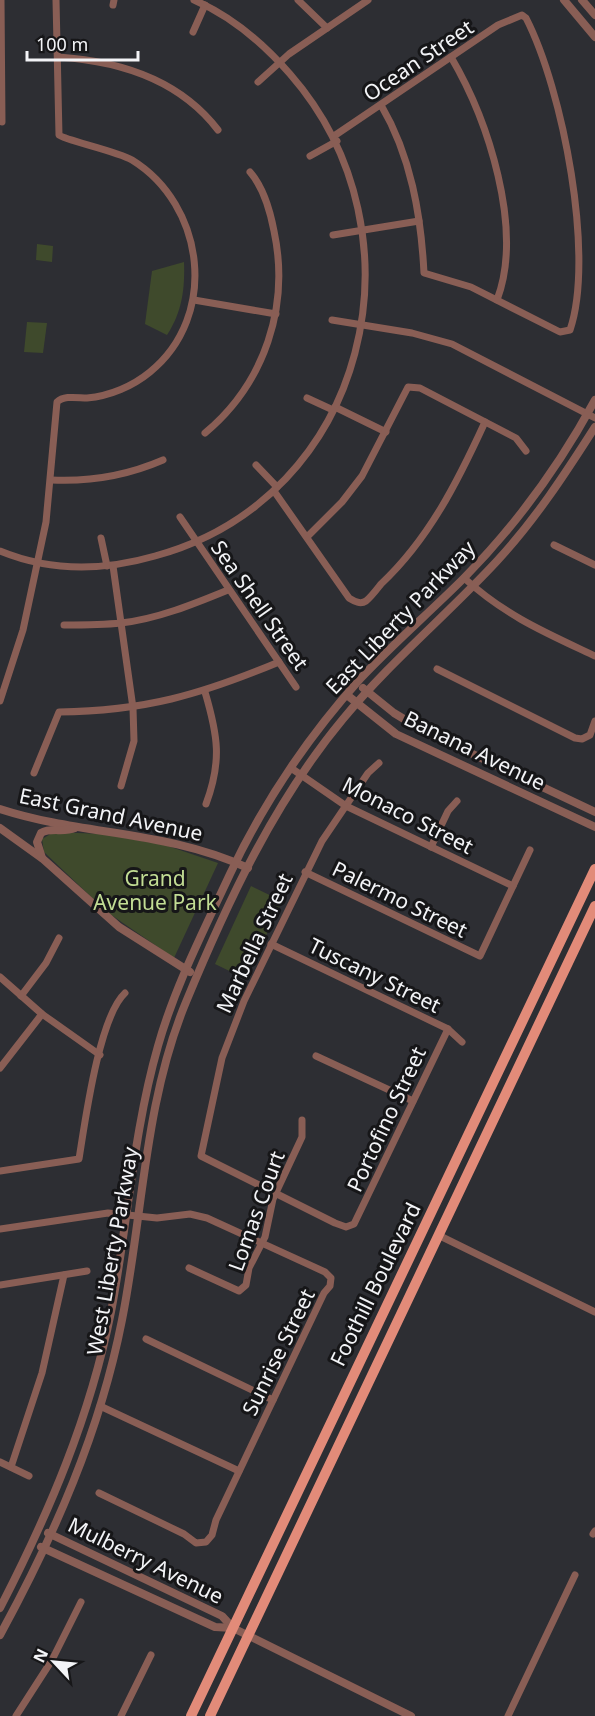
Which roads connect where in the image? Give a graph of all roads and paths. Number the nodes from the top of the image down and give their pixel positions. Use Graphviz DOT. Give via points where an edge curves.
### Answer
graph roads {
  1 [pos="1,0"];
  2 [pos="56,0"];
  3 [pos="298,0"];
  4 [pos="368,0"];
  5 [pos="564,0"];
  6 [pos="582,0"];
  7 [pos="199,2"];
  8 [pos="595,15"];
  9 [pos="327,28"];
  10 [pos="193,32"];
  11 [pos="595,37"];
  12 [pos="58,57"];
  13 [pos="451,57"];
  14 [pos="280,62"];
  15 [pos="258,82"];
  16 [pos="381,105"];
  17 [pos="2,122"];
  18 [pos="218,130"];
  19 [pos="574,138"];
  20 [pos="335,139"];
  21 [pos="310,156"];
  22 [pos="250,172"];
  23 [pos="420,220"];
  24 [pos="363,230"];
  25 [pos="333,235"];
  26 [pos="587,293"];
  27 [pos="194,300"];
  28 [pos="497,300"];
  29 [pos="276,314"];
  30 [pos="332,320"];
  31 [pos="362,325"];
  32 [pos="307,398"];
  33 [pos="595,400"];
  34 [pos="334,409"];
  35 [pos="591,416"];
  36 [pos="485,422"];
  37 [pos="595,427"];
  38 [pos="387,432"];
  39 [pos="206,433"];
  40 [pos="526,451"];
  41 [pos="163,460"];
  42 [pos="256,465"];
  43 [pos="51,480"];
  44 [pos="276,489"];
  45 [pos="180,516"];
  46 [pos="308,537"];
  47 [pos="101,538"];
  48 [pos="196,542"];
  49 [pos="554,545"];
  50 [pos="0,551"];
  51 [pos="38,564"];
  52 [pos="595,565"];
  53 [pos="110,566"];
  54 [pos="464,578"];
  55 [pos="473,586"];
  56 [pos="228,590"];
  57 [pos="121,623"];
  58 [pos="64,625"];
  59 [pos="595,656"];
  60 [pos="279,662"];
  61 [pos="437,669"];
  62 [pos="357,683"];
  63 [pos="296,687"];
  64 [pos="205,692"];
  65 [pos="367,692"];
  66 [pos="347,695"];
  67 [pos="0,701"];
  68 [pos="357,703"];
  69 [pos="133,708"];
  70 [pos="595,721"];
  71 [pos="379,763"];
  72 [pos="291,768"];
  73 [pos="34,773"];
  74 [pos="302,776"];
  75 [pos="121,786"];
  76 [pos="457,801"];
  77 [pos="206,804"];
  78 [pos="346,806"];
  79 [pos="0,809"];
  80 [pos="595,812"];
  81 [pos="78,827"];
  82 [pos="595,827"];
  83 [pos="0,828"];
  84 [pos="430,847"];
  85 [pos="530,850"];
  86 [pos="43,859"];
  87 [pos="236,862"];
  88 [pos="248,868"];
  89 [pos="595,869"];
  90 [pos="305,872"];
  91 [pos="513,886"];
  92 [pos="595,906"];
  93 [pos="59,939"];
  94 [pos="271,944"];
  95 [pos="186,970"];
  96 [pos="197,976"];
  97 [pos="0,977"];
  98 [pos="125,993"];
  99 [pos="21,996"];
  100 [pos="42,1014"];
  101 [pos="448,1029"];
  102 [pos="462,1042"];
  103 [pos="100,1054"];
  104 [pos="316,1056"];
  105 [pos="0,1068"];
  106 [pos="413,1101"];
  107 [pos="302,1120"];
  108 [pos="0,1171"];
  109 [pos="276,1193"];
  110 [pos="125,1215"];
  111 [pos="138,1216"];
  112 [pos="0,1229"];
  113 [pos="438,1235"];
  114 [pos="261,1244"];
  115 [pos="189,1268"];
  116 [pos="87,1271"];
  117 [pos="64,1275"];
  118 [pos="0,1285"];
  119 [pos="595,1312"];
  120 [pos="146,1339"];
  121 [pos="273,1400"];
  122 [pos="100,1406"];
  123 [pos="0,1462"];
  124 [pos="11,1467"];
  125 [pos="239,1472"];
  126 [pos="29,1476"];
  127 [pos="99,1493"];
  128 [pos="40,1529"];
  129 [pos="51,1535"];
  130 [pos="34,1543"];
  131 [pos="45,1548"];
  132 [pos="574,1575"];
  133 [pos="81,1602"];
  134 [pos="0,1608"];
  135 [pos="233,1628"];
  136 [pos="0,1635"];
  137 [pos="248,1636"];
  138 [pos="151,1655"];
  139 [pos="16,1716"];
  140 [pos="121,1716"];
  141 [pos="191,1716"];
  142 [pos="210,1716"];
  143 [pos="411,1716"];
  144 [pos="508,1716"];
  1 -- 17 [label="street"];
  2 -- 12 [label="street"];
  3 -- 9 [label="street"];
  4 -- 9 [label="street"];
  5 -- 11 [label="street"];
  6 -- 8 [label="street"];
  7 -- 10 [label="street"];
  7 -- 14 [label="street" via="240,27"];
  9 -- 14 [label="street"];
  12 -- 18 [label="street" via="106,63 152,77 193,102"];
  12 -- 27 [label="street" via="60,135 122,154 164,187 181,213 192,244"];
  13 -- 16 [label="street, Ocean Street"];
  13 -- 19 [label="street, Ocean Street" via="505,21 522,15 548,63"];
  13 -- 28 [label="street" via="479,117 497,180 507,254 505,279"];
  14 -- 15 [label="street"];
  14 -- 20 [label="street" via="310,97"];
  16 -- 20 [label="street, Ocean Street"];
  16 -- 23 [label="street" via="402,151"];
  20 -- 21 [label="street, Ocean Street"];
  20 -- 24 [label="street" via="352,183"];
  22 -- 29 [label="street" via="264,196 276,240"];
  23 -- 24 [label="street"];
  23 -- 28 [label="street" via="424,273 460,283"];
  24 -- 25 [label="street"];
  24 -- 31 [label="street" via="366,271"];
  26 -- 28 [label="street" via="567,332"];
  27 -- 29 [label="street"];
  27 -- 43 [label="street" via="179,339 152,371 115,392 57,402"];
  29 -- 39 [label="street" via="251,381"];
  30 -- 31 [label="street"];
  31 -- 34 [label="street" via="350,372"];
  31 -- 35 [label="street" via="452,344"];
  32 -- 34 [label="street"];
  33 -- 35 [label="street, East Liberty Parkway"];
  34 -- 38 [label="street"];
  34 -- 44 [label="street" via="315,441"];
  35 -- 54 [label="street, East Liberty Parkway" via="532,499"];
  36 -- 38 [label="street" via="420,388 408,387"];
  36 -- 40 [label="street" via="516,438"];
  36 -- 46 [label="street" via="454,487 417,544 365,601 358,603 349,598"];
  37 -- 55 [label="street, East Liberty Parkway" via="541,507"];
  38 -- 46 [label="street" via="362,476"];
  41 -- 43 [label="street" via="113,477"];
  42 -- 44 [label="street"];
  43 -- 51 [label="street"];
  44 -- 46 [label="street"];
  44 -- 48 [label="street" via="237,519"];
  45 -- 48 [label="street, Sea Shell Street"];
  47 -- 53 [label="street"];
  48 -- 53 [label="street" via="169,553"];
  48 -- 56 [label="street, Sea Shell Street"];
  49 -- 52 [label="street"];
  50 -- 51 [label="street"];
  51 -- 53 [label="street"];
  51 -- 67 [label="street" via="23,630"];
  53 -- 57 [label="street"];
  54 -- 55 [label="street"];
  54 -- 62 [label="street, East Liberty Parkway"];
  55 -- 59 [label="street" via="519,620"];
  55 -- 65 [label="street, East Liberty Parkway"];
  56 -- 57 [label="street" via="192,605"];
  56 -- 60 [label="street, Sea Shell Street"];
  57 -- 58 [label="street"];
  57 -- 69 [label="street"];
  60 -- 63 [label="street, Sea Shell Street"];
  60 -- 64 [label="street"];
  61 -- 70 [label="street" via="575,738 590,735"];
  62 -- 65 [label="street, Banana Avenue"];
  62 -- 66 [label="street, East Liberty Parkway"];
  64 -- 69 [label="street"];
  64 -- 77 [label="street" via="218,747 217,767"];
  65 -- 68 [label="street, East Liberty Parkway"];
  65 -- 80 [label="street, Banana Avenue" via="422,730"];
  66 -- 68 [label="street, Banana Avenue"];
  66 -- 72 [label="street, East Liberty Parkway"];
  68 -- 74 [label="street, East Liberty Parkway"];
  68 -- 82 [label="street, Banana Avenue" via="412,742"];
  69 -- 73 [label="street" via="58,712"];
  69 -- 75 [label="street" via="134,741"];
  71 -- 78 [label="street, Marbella Street"];
  72 -- 74 [label="street, Monaco Street"];
  72 -- 87 [label="street, East Liberty Parkway"];
  74 -- 78 [label="street, Monaco Street"];
  74 -- 88 [label="street, East Liberty Parkway"];
  76 -- 84 [label="street"];
  78 -- 84 [label="street, Monaco Street"];
  78 -- 90 [label="street, Marbella Street"];
  79 -- 81 [label="street, East Grand Avenue"];
  81 -- 86 [label="street" via="40,833 37,842"];
  81 -- 87 [label="street, East Grand Avenue" via="149,836"];
  83 -- 86 [label="street"];
  84 -- 91 [label="street, Monaco Street"];
  85 -- 91 [label="street"];
  86 -- 95 [label="street" via="118,927"];
  87 -- 88 [label="street, East Grand Avenue"];
  87 -- 95 [label="street, West Liberty Parkway"];
  88 -- 96 [label="street, West Liberty Parkway"];
  89 -- 135 [label="main road, Foothill Boulevard"];
  90 -- 91 [label="street, Palermo Street" via="480,956"];
  90 -- 94 [label="street, Marbella Street"];
  92 -- 113 [label="main road, Foothill Boulevard"];
  93 -- 99 [label="street"];
  94 -- 101 [label="street, Tuscany Street"];
  94 -- 109 [label="street, Marbella Street" via="232,1029 214,1088 201,1156"];
  95 -- 96 [label="street"];
  95 -- 110 [label="street, West Liberty Parkway" via="152,1070"];
  96 -- 111 [label="street, West Liberty Parkway" via="172,1040 148,1147"];
  97 -- 99 [label="street"];
  98 -- 103 [label="street" via="115,1006"];
  99 -- 100 [label="street"];
  100 -- 103 [label="street"];
  100 -- 105 [label="street"];
  101 -- 102 [label="street, Tuscany Street"];
  101 -- 106 [label="street, Portofino Street"];
  103 -- 108 [label="street" via="79,1159"];
  104 -- 106 [label="street"];
  106 -- 109 [label="street, Portofino Street" via="354,1224 346,1227 335,1223"];
  107 -- 109 [label="street, Lomas Court" via="302,1137"];
  109 -- 114 [label="street, Lomas Court"];
  110 -- 111 [label="street, Sunrise Street"];
  110 -- 112 [label="street, Sunrise Street" via="103,1214"];
  110 -- 128 [label="street, West Liberty Parkway" via="115,1289 97,1369 78,1435"];
  111 -- 114 [label="street, Sunrise Street" via="190,1214"];
  111 -- 122 [label="street, West Liberty Parkway" via="122,1322"];
  113 -- 119 [label="street"];
  113 -- 137 [label="main road, Foothill Boulevard"];
  114 -- 115 [label="street, Lomas Court" via="249,1268 246,1285 239,1291"];
  114 -- 121 [label="street, Sunrise Street" via="331,1278"];
  116 -- 117 [label="street"];
  117 -- 118 [label="street"];
  117 -- 124 [label="street" via="42,1373"];
  120 -- 121 [label="street"];
  121 -- 125 [label="street, Sunrise Street"];
  122 -- 125 [label="street"];
  122 -- 129 [label="street, West Liberty Parkway"];
  123 -- 124 [label="street"];
  124 -- 126 [label="street"];
  125 -- 127 [label="street, Sunrise Street" via="206,1542 196,1543"];
  128 -- 129 [label="street, Mulberry Avenue"];
  128 -- 130 [label="street, West Liberty Parkway"];
  129 -- 131 [label="street, West Liberty Parkway"];
  129 -- 135 [label="street, Mulberry Avenue" via="222,1616"];
  130 -- 131 [label="street, Mulberry Avenue"];
  130 -- 134 [label="street, West Liberty Parkway"];
  131 -- 135 [label="street, Mulberry Avenue" via="215,1627"];
  131 -- 136 [label="street, West Liberty Parkway"];
  132 -- 144 [label="street"];
  133 -- 139 [label="street" via="52,1660"];
  135 -- 137 [label="street, Mulberry Avenue"];
  135 -- 141 [label="main road, Foothill Boulevard"];
  137 -- 142 [label="main road, Foothill Boulevard"];
  137 -- 143 [label="street, Mulberry Avenue"];
  138 -- 140 [label="street"];
}
